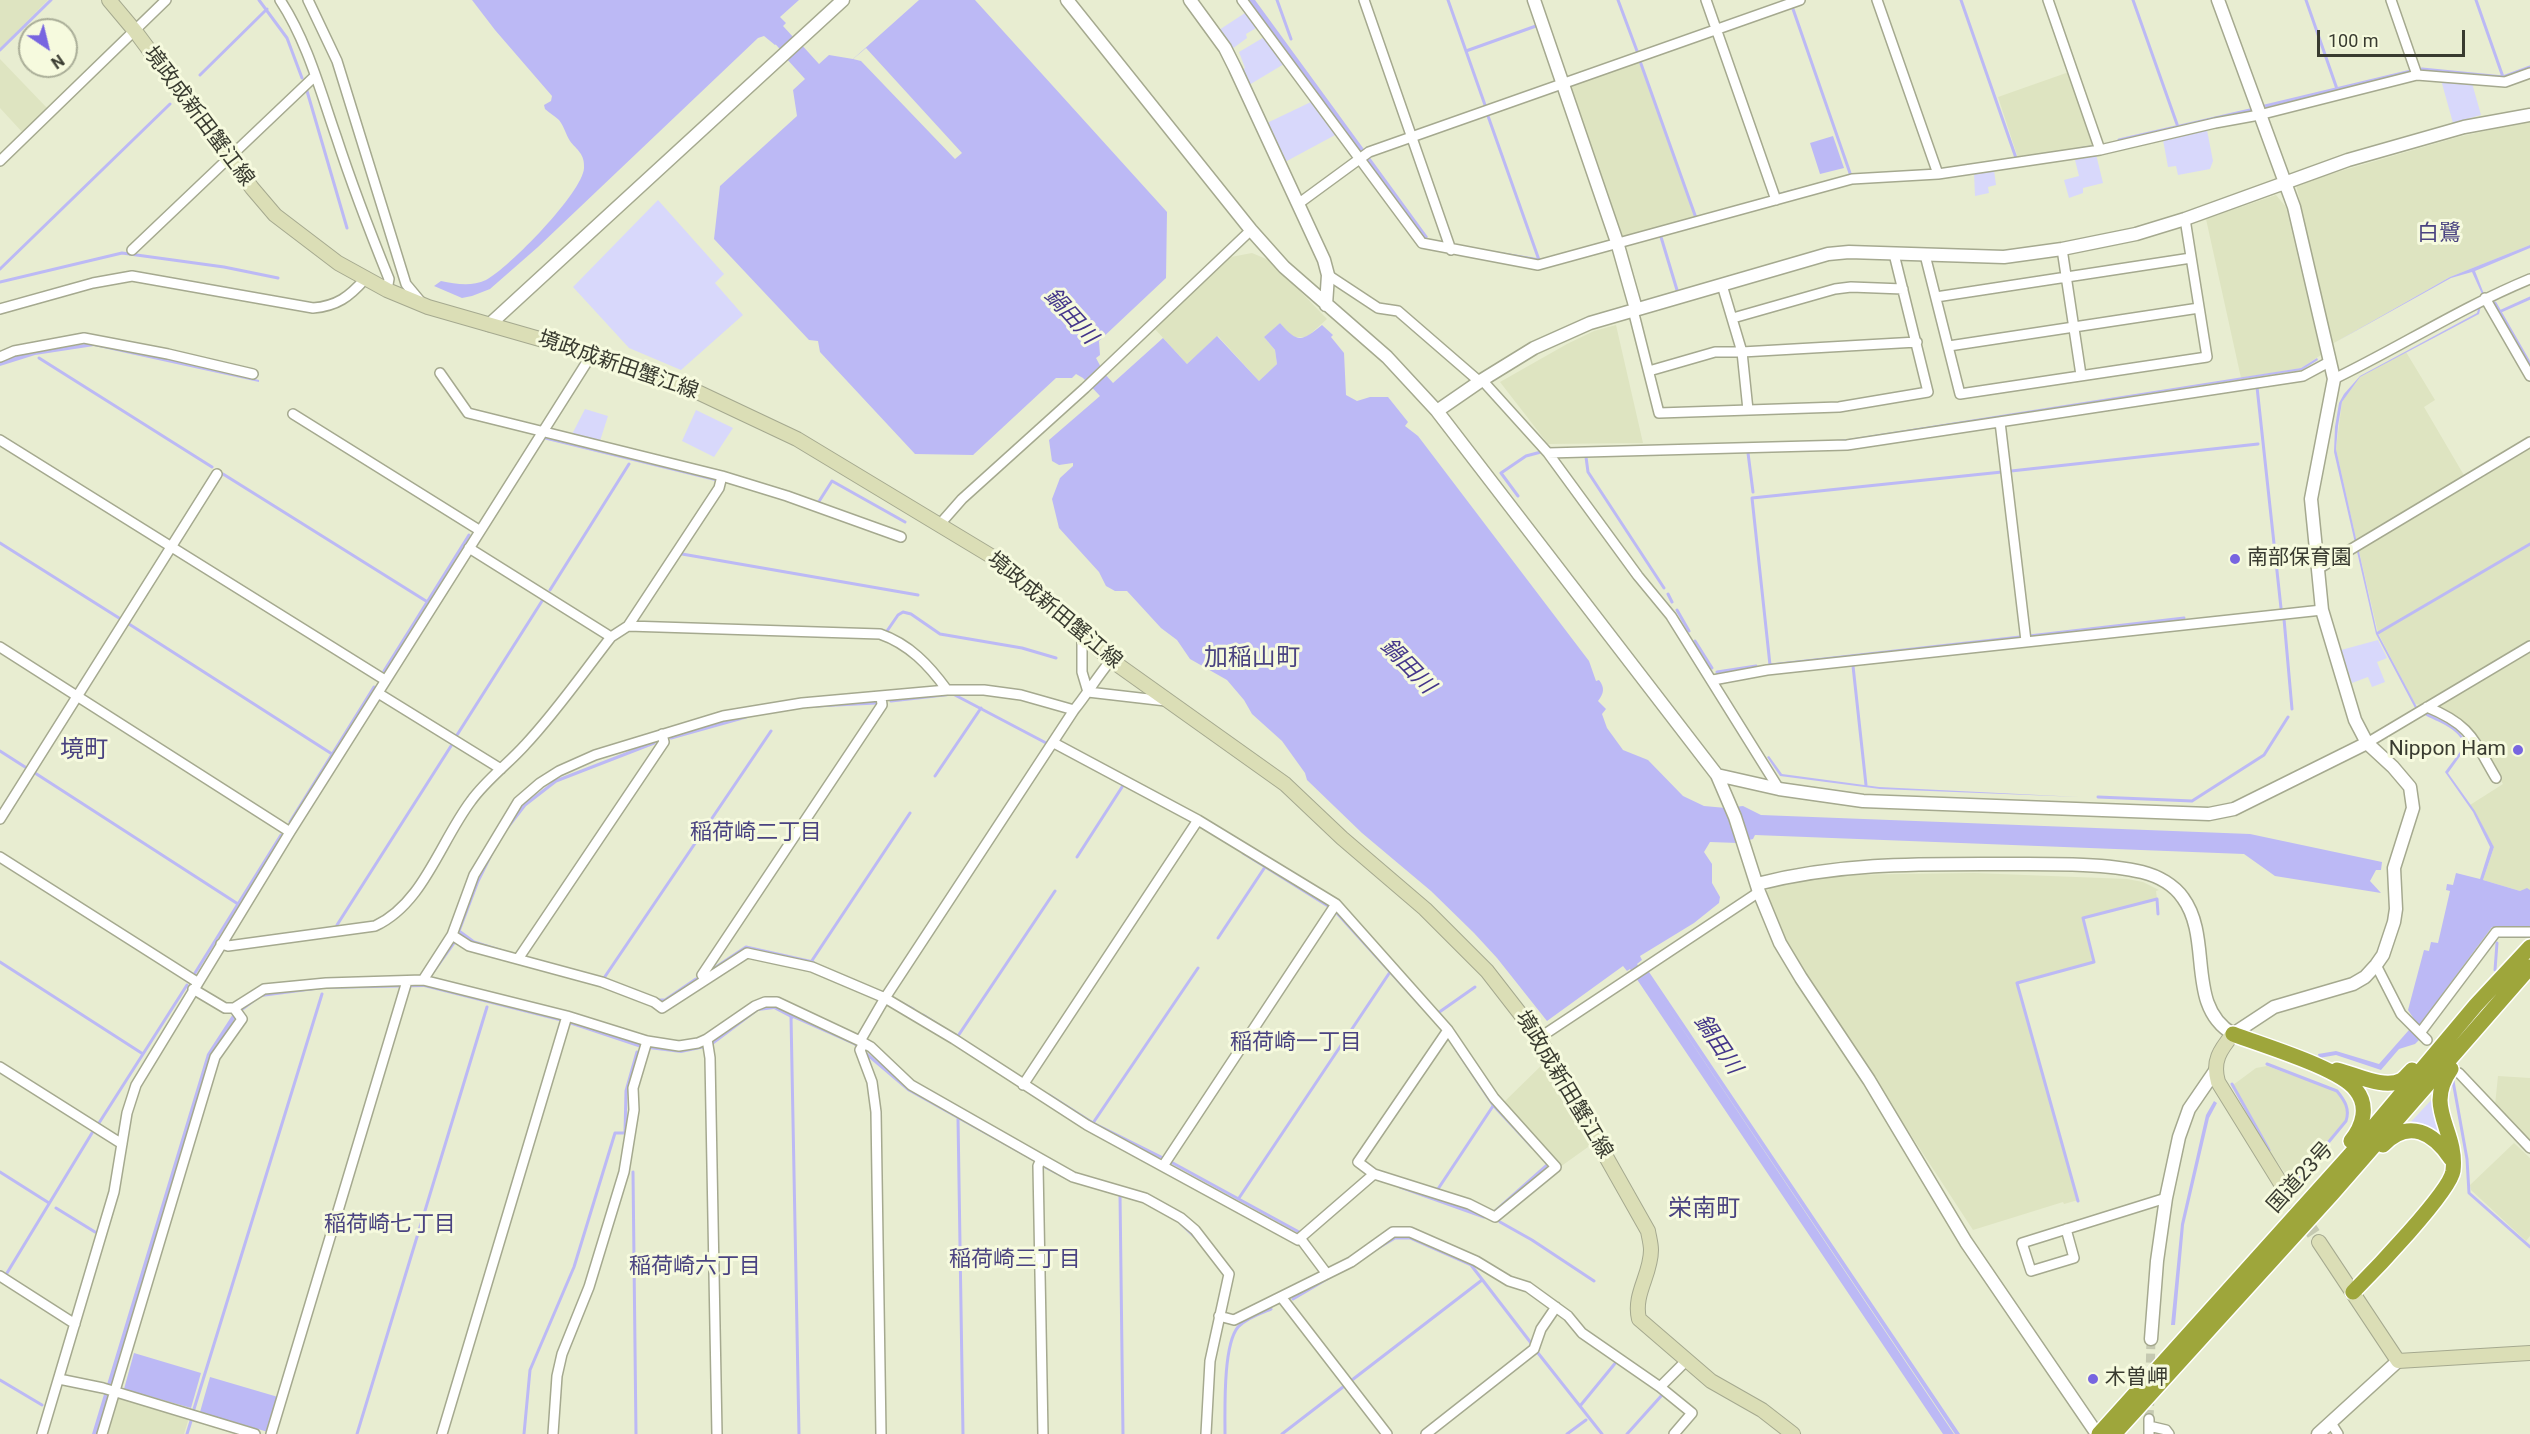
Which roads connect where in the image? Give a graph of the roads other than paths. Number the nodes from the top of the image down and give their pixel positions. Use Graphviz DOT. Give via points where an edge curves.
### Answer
graph roads {
  1 [pos="109,0"];
  2 [pos="166,0"];
  3 [pos="280,0"];
  4 [pos="308,0"];
  5 [pos="843,0"];
  6 [pos="1067,0"];
  7 [pos="1190,0"];
  8 [pos="1242,0"];
  9 [pos="1364,0"];
  10 [pos="1534,0"];
  11 [pos="1706,0"];
  12 [pos="1800,0"];
  13 [pos="1877,0"];
  14 [pos="2048,0"];
  15 [pos="2218,0"];
  16 [pos="2391,0"];
  17 [pos="1716,30"];
  18 [pos="135,31"];
  19 [pos="2530,73"];
  20 [pos="2417,75"];
  21 [pos="315,76"];
  22 [pos="1564,83"];
  23 [pos="2259,115"];
  24 [pos="2530,115"];
  25 [pos="1411,137"];
  26 [pos="2100,150"];
  27 [pos="1363,156"];
  28 [pos="228,159"];
  29 [pos="0,160"];
  30 [pos="1938,174"];
  31 [pos="2284,183"];
  32 [pos="1776,200"];
  33 [pos="1298,204"];
  34 [pos="2185,219"];
  35 [pos="1251,230"];
  36 [pos="1617,241"];
  37 [pos="2062,249"];
  38 [pos="132,250"];
  39 [pos="1451,250"];
  40 [pos="1894,254"];
  41 [pos="1925,255"];
  42 [pos="2191,258"];
  43 [pos="1328,276"];
  44 [pos="2067,277"];
  45 [pos="365,279"];
  46 [pos="2530,279"];
  47 [pos="1722,285"];
  48 [pos="1904,289"];
  49 [pos="387,290"];
  50 [pos="1936,297"];
  51 [pos="2482,300"];
  52 [pos="423,305"];
  53 [pos="1326,305"];
  54 [pos="2199,308"];
  55 [pos="0,309"];
  56 [pos="1634,310"];
  57 [pos="1733,318"];
  58 [pos="489,325"];
  59 [pos="2074,327"];
  60 [pos="1917,342"];
  61 [pos="1949,346"];
  62 [pos="1742,352"];
  63 [pos="592,354"];
  64 [pos="0,357"];
  65 [pos="2329,362"];
  66 [pos="1649,371"];
  67 [pos="253,374"];
  68 [pos="440,374"];
  69 [pos="2081,375"];
  70 [pos="2530,376"];
  71 [pos="2334,379"];
  72 [pos="1481,381"];
  73 [pos="1748,410"];
  74 [pos="1437,411"];
  75 [pos="293,414"];
  76 [pos="2000,422"];
  77 [pos="540,433"];
  78 [pos="0,440"];
  79 [pos="2530,442"];
  80 [pos="1548,453"];
  81 [pos="217,474"];
  82 [pos="722,476"];
  83 [pos="940,524"];
  84 [pos="479,530"];
  85 [pos="901,537"];
  86 [pos="171,546"];
  87 [pos="469,548"];
  88 [pos="2318,569"];
  89 [pos="2322,610"];
  90 [pos="628,626"];
  91 [pos="1082,635"];
  92 [pos="611,638"];
  93 [pos="2026,641"];
  94 [pos="2530,646"];
  95 [pos="0,647"];
  96 [pos="1111,660"];
  97 [pos="385,680"];
  98 [pos="1713,680"];
  99 [pos="947,690"];
  100 [pos="1088,692"];
  101 [pos="378,693"];
  102 [pos="78,696"];
  103 [pos="881,696"];
  104 [pos="1168,701"];
  105 [pos="2423,709"];
  106 [pos="1074,710"];
  107 [pos="662,734"];
  108 [pos="1054,743"];
  109 [pos="2367,743"];
  110 [pos="501,769"];
  111 [pos="1717,775"];
  112 [pos="2496,778"];
  113 [pos="1779,789"];
  114 [pos="0,819"];
  115 [pos="1198,820"];
  116 [pos="290,832"];
  117 [pos="0,857"];
  118 [pos="1758,888"];
  119 [pos="1336,904"];
  120 [pos="2530,932"];
  121 [pos="452,935"];
  122 [pos="221,944"];
  123 [pos="2530,947"];
  124 [pos="518,959"];
  125 [pos="2376,965"];
  126 [pos="2530,967"];
  127 [pos="705,979"];
  128 [pos="423,980"];
  129 [pos="406,985"];
  130 [pos="195,986"];
  131 [pos="885,998"];
  132 [pos="2476,1005"];
  133 [pos="237,1012"];
  134 [pos="2489,1015"];
  135 [pos="566,1019"];
  136 [pos="1448,1030"];
  137 [pos="2419,1032"];
  138 [pos="2233,1034"];
  139 [pos="1539,1038"];
  140 [pos="2427,1040"];
  141 [pos="708,1043"];
  142 [pos="645,1045"];
  143 [pos="861,1045"];
  144 [pos="2311,1064"];
  145 [pos="0,1067"];
  146 [pos="2215,1071"];
  147 [pos="2459,1073"];
  148 [pos="1023,1085"];
  149 [pos="122,1144"];
  150 [pos="2530,1148"];
  151 [pos="1041,1159"];
  152 [pos="2453,1161"];
  153 [pos="1163,1166"];
  154 [pos="1374,1174"];
  155 [pos="2283,1187"];
  156 [pos="2332,1194"];
  157 [pos="2166,1198"];
  158 [pos="2307,1203"];
  159 [pos="2066,1229"];
  160 [pos="1300,1238"];
  161 [pos="2319,1242"];
  162 [pos="1327,1274"];
  163 [pos="0,1276"];
  164 [pos="2353,1292"];
  165 [pos="1282,1298"];
  166 [pos="1556,1307"];
  167 [pos="1219,1316"];
  168 [pos="75,1324"];
  169 [pos="2151,1339"];
  170 [pos="2530,1353"];
  171 [pos="1686,1361"];
  172 [pos="2398,1361"];
  173 [pos="59,1379"];
  174 [pos="1660,1387"];
  175 [pos="110,1390"];
  176 [pos="2149,1426"];
  177 [pos="2334,1429"];
  178 [pos="1679,1433"];
  179 [pos="42,1434"];
  180 [pos="102,1434"];
  181 [pos="255,1434"];
  182 [pos="271,1434"];
  183 [pos="442,1434"];
  184 [pos="553,1434"];
  185 [pos="717,1434"];
  186 [pos="881,1434"];
  187 [pos="1043,1434"];
  188 [pos="1206,1434"];
  189 [pos="1387,1434"];
  190 [pos="1426,1434"];
  191 [pos="1793,1434"];
  192 [pos="2098,1434"];
  193 [pos="2114,1434"];
  194 [pos="2169,1434"];
  195 [pos="2318,1434"];
  1 -- 18 [label="main road, 境政成新田蟹江線"];
  2 -- 18 [label="street"];
  3 -- 21 [label="street" via="294,22"];
  4 -- 52 [label="street" via="337,61 406,284"];
  5 -- 58 [label="street"];
  6 -- 35 [label="street"];
  7 -- 33 [label="street" via="1225,48"];
  8 -- 27 [label="street"];
  9 -- 25 [label="street"];
  10 -- 22 [label="street"];
  11 -- 17 [label="street"];
  12 -- 17 [label="street"];
  13 -- 30 [label="street"];
  14 -- 26 [label="street"];
  15 -- 23 [label="street"];
  16 -- 20 [label="street"];
  17 -- 22 [label="street"];
  17 -- 32 [label="street"];
  18 -- 28 [label="main road, 境政成新田蟹江線"];
  18 -- 29 [label="street"];
  19 -- 20 [label="street" via="2505,82"];
  20 -- 23 [label="street"];
  21 -- 28 [label="street"];
  21 -- 49 [label="street" via="357,200 389,279"];
  22 -- 25 [label="street"];
  22 -- 36 [label="street"];
  23 -- 26 [label="street"];
  23 -- 31 [label="street"];
  24 -- 31 [label="street" via="2464,127"];
  25 -- 27 [label="street"];
  25 -- 39 [label="street"];
  26 -- 30 [label="street"];
  27 -- 33 [label="street"];
  27 -- 39 [label="street" via="1422,243"];
  28 -- 38 [label="street"];
  28 -- 45 [label="main road, 境政成新田蟹江線" via="275,215"];
  30 -- 32 [label="street" via="1852,179"];
  31 -- 34 [label="street"];
  31 -- 65 [label="street" via="2294,207"];
  32 -- 36 [label="street"];
  33 -- 43 [label="street"];
  34 -- 37 [label="street"];
  34 -- 42 [label="street"];
  35 -- 53 [label="street"];
  35 -- 83 [label="street" via="962,499"];
  36 -- 39 [label="street" via="1539,265"];
  36 -- 56 [label="street"];
  37 -- 41 [label="street" via="2004,257"];
  37 -- 44 [label="street"];
  40 -- 41 [label="street"];
  40 -- 47 [label="street" via="1828,254"];
  40 -- 48 [label="street"];
  41 -- 50 [label="street"];
  42 -- 44 [label="street"];
  42 -- 54 [label="street"];
  43 -- 53 [label="street"];
  43 -- 72 [label="street" via="1378,308 1398,311"];
  44 -- 50 [label="street"];
  44 -- 59 [label="street"];
  45 -- 49 [label="main road, 境政成新田蟹江線"];
  45 -- 55 [label="street" via="341,302 328,307 313,308 132,276 103,280"];
  46 -- 51 [label="street"];
  47 -- 56 [label="street"];
  47 -- 57 [label="street"];
  48 -- 57 [label="street" via="1835,289"];
  48 -- 60 [label="street"];
  49 -- 52 [label="main road, 境政成新田蟹江線"];
  50 -- 61 [label="street"];
  51 -- 70 [label="street"];
  51 -- 71 [label="street"];
  52 -- 58 [label="main road, 境政成新田蟹江線"];
  53 -- 74 [label="street" via="1387,357"];
  54 -- 59 [label="street"];
  54 -- 69 [label="street" via="2207,357"];
  56 -- 66 [label="street"];
  56 -- 72 [label="street" via="1563,334"];
  57 -- 62 [label="street"];
  58 -- 63 [label="main road, 境政成新田蟹江線"];
  59 -- 61 [label="street"];
  59 -- 69 [label="street"];
  60 -- 62 [label="street"];
  60 -- 73 [label="street" via="1928,392 1839,407"];
  61 -- 69 [label="street" via="1960,394"];
  62 -- 66 [label="street" via="1715,352"];
  62 -- 73 [label="street"];
  63 -- 77 [label="street"];
  63 -- 83 [label="main road, 境政成新田蟹江線" via="672,380 796,438"];
  64 -- 67 [label="street" via="84,338"];
  65 -- 71 [label="street"];
  65 -- 76 [label="street" via="2303,376"];
  66 -- 73 [label="street" via="1659,413"];
  68 -- 77 [label="street" via="468,413"];
  71 -- 88 [label="street" via="2311,499"];
  72 -- 74 [label="street"];
  72 -- 80 [label="street"];
  74 -- 111 [label="street"];
  75 -- 84 [label="street"];
  76 -- 80 [label="street" via="1847,445"];
  76 -- 93 [label="street"];
  77 -- 82 [label="street"];
  77 -- 84 [label="street"];
  78 -- 86 [label="street"];
  79 -- 88 [label="street"];
  80 -- 98 [label="street" via="1671,616"];
  81 -- 86 [label="street"];
  82 -- 85 [label="street"];
  82 -- 90 [label="street"];
  83 -- 91 [label="main road, 境政成新田蟹江線" via="996,560"];
  84 -- 87 [label="street"];
  86 -- 97 [label="street"];
  86 -- 102 [label="street"];
  87 -- 92 [label="street"];
  87 -- 97 [label="street"];
  88 -- 89 [label="street"];
  89 -- 93 [label="street"];
  89 -- 109 [label="street" via="2355,720"];
  90 -- 92 [label="street"];
  90 -- 99 [label="street" via="880,634 920,657"];
  91 -- 96 [label="main road, 境政成新田蟹江線"];
  91 -- 100 [label="street" via="1082,672"];
  92 -- 110 [label="street" via="526,745"];
  93 -- 98 [label="street" via="1767,670"];
  94 -- 105 [label="street"];
  95 -- 102 [label="street"];
  96 -- 100 [label="street"];
  96 -- 104 [label="main road, 境政成新田蟹江線"];
  97 -- 101 [label="street"];
  98 -- 113 [label="street"];
  99 -- 103 [label="street"];
  99 -- 106 [label="street" via="1021,695"];
  100 -- 104 [label="street"];
  100 -- 106 [label="street"];
  101 -- 110 [label="street"];
  101 -- 116 [label="street"];
  102 -- 114 [label="street"];
  102 -- 116 [label="street"];
  103 -- 107 [label="street" via="723,716"];
  103 -- 127 [label="street" via="882,705 702,975"];
  104 -- 139 [label="main road, 境政成新田蟹江線" via="1285,784 1425,909 1487,971"];
  105 -- 109 [label="street"];
  105 -- 112 [label="street" via="2448,716 2468,730"];
  106 -- 108 [label="street"];
  107 -- 121 [label="street" via="559,771 518,802 474,875"];
  107 -- 124 [label="street" via="664,742"];
  108 -- 115 [label="street"];
  108 -- 131 [label="street"];
  109 -- 113 [label="street" via="2234,809 2209,814 1863,801"];
  109 -- 125 [label="street" via="2402,776 2413,798 2411,819 2394,868 2394,922"];
  110 -- 122 [label="street" via="472,798 415,894 390,919 375,926"];
  111 -- 113 [label="street"];
  111 -- 118 [label="street"];
  115 -- 119 [label="street"];
  115 -- 148 [label="street"];
  116 -- 122 [label="street"];
  117 -- 130 [label="street"];
  118 -- 138 [label="street" via="1793,874 1897,864 2045,864 2143,872 2171,886 2189,907 2205,997 2215,1019"];
  118 -- 139 [label="street"];
  118 -- 192 [label="street" via="1780,943 1801,978 1869,1080 1966,1242"];
  119 -- 136 [label="street"];
  119 -- 153 [label="street"];
  120 -- 137 [label="street" via="2496,932"];
  121 -- 124 [label="street" via="469,946"];
  121 -- 128 [label="street"];
  122 -- 130 [label="street"];
  123 -- 132 [label="highway, 国道23号"];
  124 -- 127 [label="street" via="602,982 662,1008"];
  125 -- 137 [label="street" via="2401,1014"];
  125 -- 138 [label="street" via="2353,984 2274,1007"];
  126 -- 134 [label="highway, 国道23号"];
  127 -- 131 [label="street" via="747,953 812,967"];
  128 -- 129 [label="street"];
  128 -- 135 [label="street"];
  129 -- 133 [label="street" via="326,983 264,988"];
  129 -- 182 [label="street"];
  130 -- 133 [label="street"];
  130 -- 149 [label="street" via="136,1085"];
  131 -- 143 [label="street"];
  131 -- 148 [label="street"];
  132 -- 144 [label="highway" via="2402,1080 2379,1082"];
  132 -- 158 [label="highway, 国道23号"];
  133 -- 175 [label="street" via="242,1019 215,1057"];
  134 -- 152 [label="highway" via="2440,1089"];
  134 -- 156 [label="highway, 国道23号"];
  135 -- 142 [label="street"];
  135 -- 183 [label="street"];
  136 -- 154 [label="street" via="1358,1162"];
  136 -- 154 [label="street" via="1494,1098 1556,1167 1495,1217 1468,1204"];
  137 -- 140 [label="street"];
  138 -- 144 [label="highway"];
  138 -- 146 [label="main road" via="2216,1059"];
  139 -- 171 [label="main road, 境政成新田蟹江線" via="1648,1231 1651,1250 1637,1299 1639,1319"];
  141 -- 142 [label="street"];
  141 -- 143 [label="street" via="755,1006 770,1001"];
  141 -- 185 [label="street"];
  142 -- 184 [label="street" via="633,1088 634,1110 624,1172 589,1287 562,1354"];
  143 -- 151 [label="street" via="911,1085"];
  143 -- 186 [label="street" via="876,1113"];
  144 -- 158 [label="highway" via="2355,1088 2362,1099 2363,1116 2359,1131 2326,1171"];
  145 -- 149 [label="street"];
  146 -- 155 [label="main road"];
  146 -- 157 [label="street" via="2189,1109"];
  147 -- 150 [label="street"];
  148 -- 153 [label="street"];
  149 -- 168 [label="street" via="114,1192"];
  151 -- 167 [label="street" via="1073,1177 1145,1198 1196,1230 1229,1274"];
  151 -- 187 [label="street" via="1038,1166"];
  152 -- 156 [label="highway" via="2435,1138 2412,1131 2401,1133 2388,1140"];
  152 -- 164 [label="highway" via="2445,1189"];
  153 -- 160 [label="street"];
  154 -- 160 [label="street"];
  156 -- 193 [label="highway, 国道23号"];
  157 -- 159 [label="street"];
  157 -- 169 [label="street"];
  158 -- 192 [label="highway, 国道23号"];
  159 -- 159 [label="street" via="2022,1242 2031,1271 2074,1258"];
  160 -- 162 [label="street"];
  161 -- 164 [label="main road"];
  162 -- 165 [label="street"];
  162 -- 166 [label="street" via="1393,1232 1410,1232 1522,1284"];
  163 -- 168 [label="street"];
  164 -- 172 [label="main road"];
  165 -- 167 [label="street" via="1234,1320"];
  165 -- 189 [label="street"];
  166 -- 174 [label="street" via="1582,1333"];
  166 -- 190 [label="street" via="1541,1329 1534,1349"];
  167 -- 188 [label="street" via="1210,1361"];
  168 -- 173 [label="street"];
  170 -- 172 [label="main road"];
  171 -- 174 [label="street"];
  171 -- 191 [label="main road, 境政成新田蟹江線"];
  172 -- 177 [label="street"];
  173 -- 175 [label="street"];
  173 -- 179 [label="street"];
  174 -- 178 [label="street" via="1692,1413"];
  175 -- 180 [label="street"];
  175 -- 181 [label="street"];
  176 -- 194 [label="street"];
  177 -- 195 [label="street"];
}
